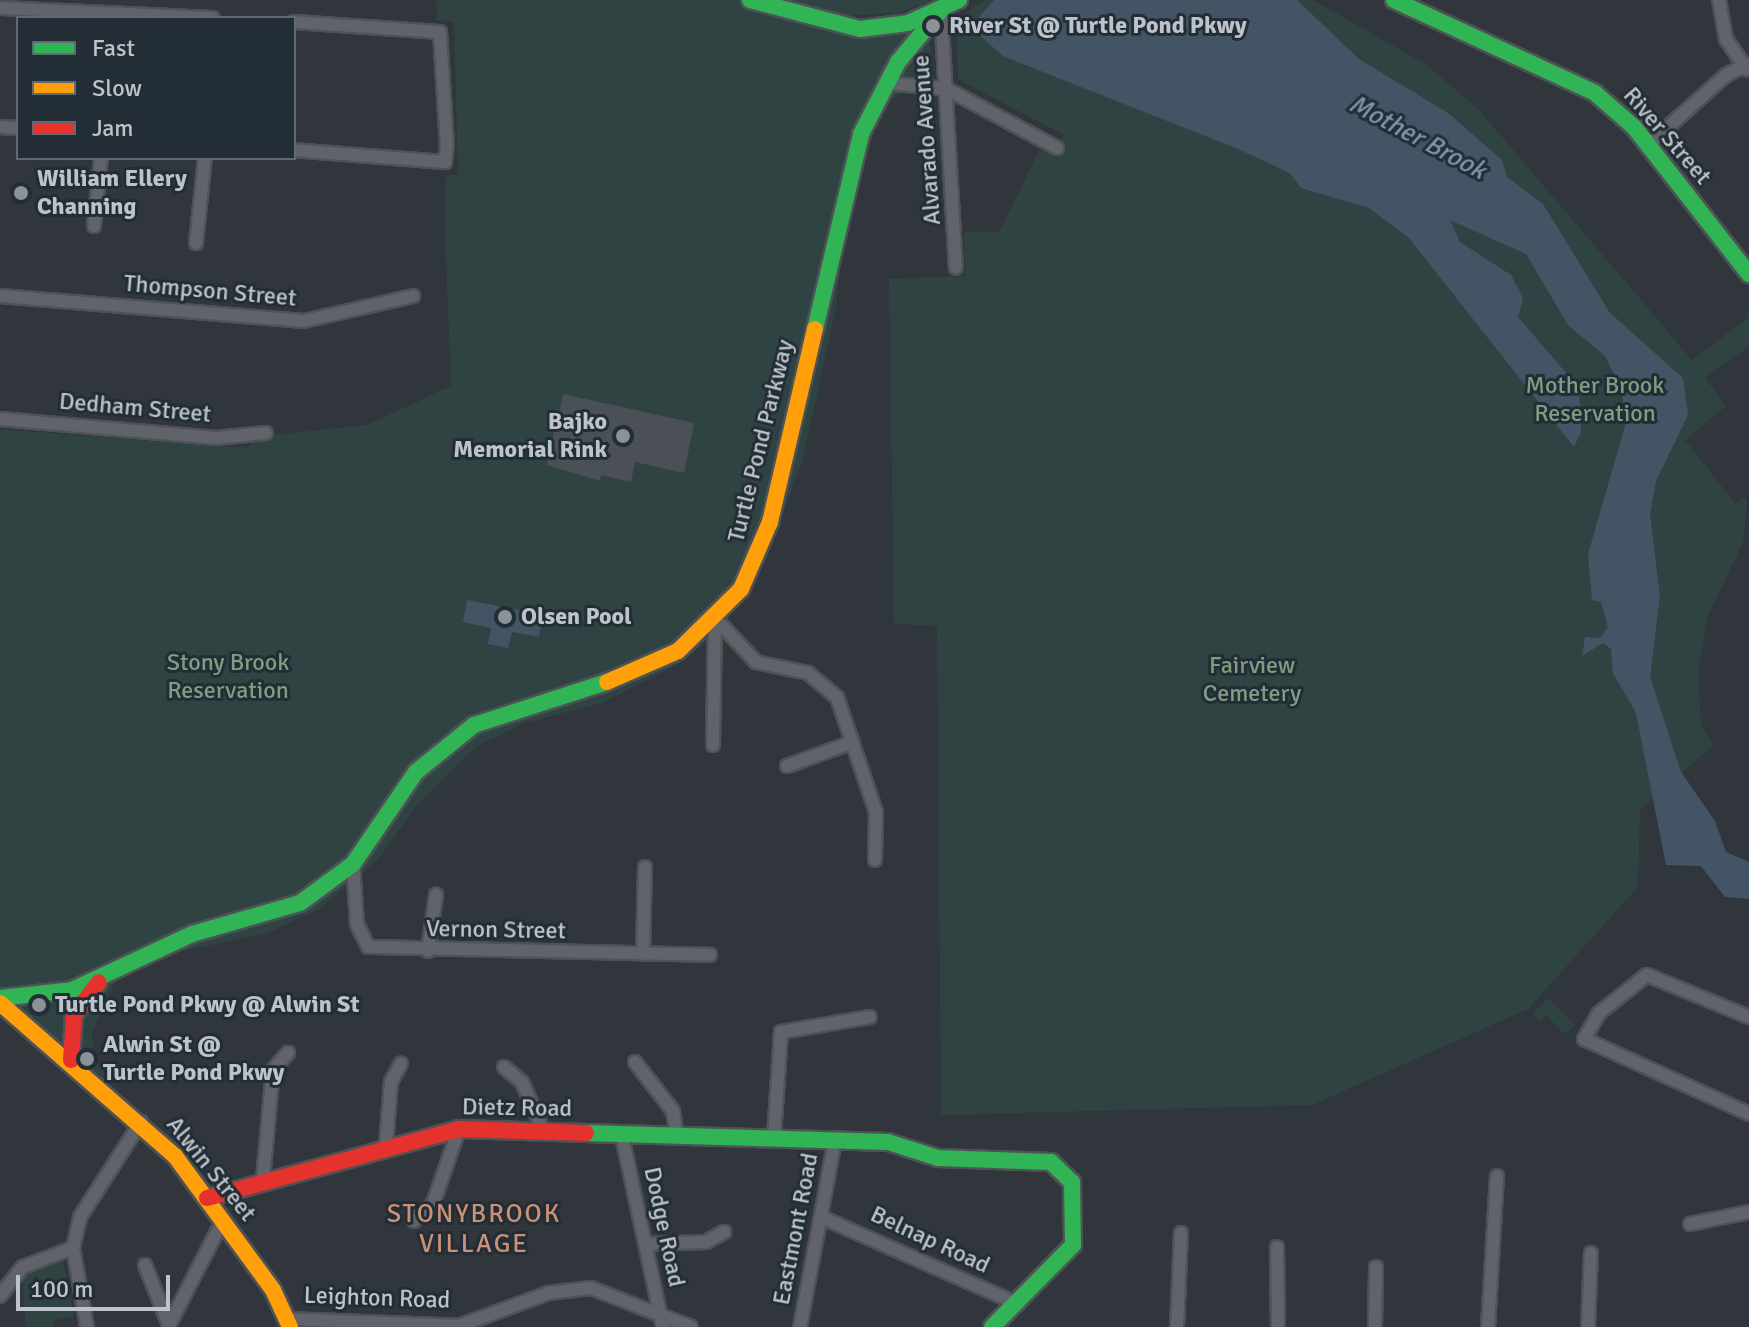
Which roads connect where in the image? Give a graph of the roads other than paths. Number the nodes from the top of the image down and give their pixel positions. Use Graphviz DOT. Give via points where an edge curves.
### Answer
graph roads {
  1 [pos="750,0"];
  2 [pos="959,0"];
  3 [pos="1394,0"];
  4 [pos="1719,0"];
  5 [pos="1415,4"];
  6 [pos="0,8"];
  7 [pos="941,10"];
  8 [pos="170,16"];
  9 [pos="296,22"];
  10 [pos="908,23"];
  11 [pos="898,62"];
  12 [pos="1747,67"];
  13 [pos="886,83"];
  14 [pos="947,89"];
  15 [pos="1648,145"];
  16 [pos="1057,148"];
  17 [pos="296,150"];
  18 [pos="101,160"];
  19 [pos="205,160"];
  20 [pos="94,226"];
  21 [pos="196,243"];
  22 [pos="956,268"];
  23 [pos="1749,274"];
  24 [pos="0,296"];
  25 [pos="413,296"];
  26 [pos="0,419"];
  27 [pos="266,433"];
  28 [pos="715,618"];
  29 [pos="853,742"];
  30 [pos="713,745"];
  31 [pos="787,766"];
  32 [pos="875,860"];
  33 [pos="353,864"];
  34 [pos="645,867"];
  35 [pos="436,895"];
  36 [pos="428,951"];
  37 [pos="643,954"];
  38 [pos="710,955"];
  39 [pos="106,975"];
  40 [pos="0,1000"];
  41 [pos="870,1017"];
  42 [pos="1749,1017"];
  43 [pos="288,1053"];
  44 [pos="71,1060"];
  45 [pos="635,1062"];
  46 [pos="401,1063"];
  47 [pos="504,1067"];
  48 [pos="1749,1114"];
  49 [pos="141,1122"];
  50 [pos="459,1129"];
  51 [pos="543,1130"];
  52 [pos="622,1136"];
  53 [pos="677,1136"];
  54 [pos="774,1137"];
  55 [pos="835,1140"];
  56 [pos="386,1145"];
  57 [pos="1497,1176"];
  58 [pos="263,1179"];
  59 [pos="207,1198"];
  60 [pos="1749,1212"];
  61 [pos="823,1218"];
  62 [pos="223,1220"];
  63 [pos="414,1221"];
  64 [pos="1690,1224"];
  65 [pos="724,1232"];
  66 [pos="1181,1233"];
  67 [pos="648,1244"];
  68 [pos="1277,1247"];
  69 [pos="73,1248"];
  70 [pos="1591,1253"];
  71 [pos="145,1265"];
  72 [pos="1376,1267"];
  73 [pos="0,1296"];
  74 [pos="1018,1304"];
  75 [pos="660,1313"];
  76 [pos="289,1323"];
  77 [pos="168,1326"];
  78 [pos="404,1326"];
  79 [pos="87,1327"];
  80 [pos="663,1327"];
  81 [pos="691,1327"];
  82 [pos="800,1327"];
  83 [pos="992,1327"];
  84 [pos="1177,1327"];
  85 [pos="1278,1327"];
  86 [pos="1375,1327"];
  87 [pos="1488,1327"];
  88 [pos="1588,1327"];
  1 -- 10 [label="street" via="844,28"];
  2 -- 7 [label="street"];
  3 -- 5 [label="street, River Street"];
  4 -- 12 [label="street" via="1726,39"];
  5 -- 15 [label="street, River Street" via="1582,84"];
  6 -- 8 [label="street"];
  7 -- 10 [label="street"];
  7 -- 11 [label="street, Turtle Pond Parkway"];
  7 -- 14 [label="street, Alvarado Avenue"];
  9 -- 17 [label="street" via="440,32 445,162"];
  10 -- 11 [label="street, Turtle Pond Parkway"];
  11 -- 13 [label="street, Turtle Pond Parkway"];
  12 -- 15 [label="street"];
  13 -- 14 [label="street"];
  13 -- 28 [label="street, Turtle Pond Parkway" via="845,187 766,536 741,589"];
  14 -- 16 [label="street"];
  14 -- 22 [label="street, Alvarado Avenue"];
  15 -- 23 [label="street, River Street"];
  18 -- 20 [label="street"];
  19 -- 21 [label="street"];
  24 -- 25 [label="street, Thompson Street" via="304,321"];
  26 -- 27 [label="street, Dedham Street" via="216,438"];
  28 -- 29 [label="street" via="756,662 808,673 827,685"];
  28 -- 30 [label="street"];
  28 -- 33 [label="street, Turtle Pond Parkway" via="678,651 628,677 535,699 474,725 416,772"];
  29 -- 31 [label="street"];
  29 -- 32 [label="street" via="876,812"];
  33 -- 36 [label="street, Vernon Street" via="361,941 377,949"];
  33 -- 39 [label="street, Turtle Pond Parkway" via="300,903 192,934"];
  34 -- 37 [label="street"];
  35 -- 36 [label="street"];
  36 -- 37 [label="street, Vernon Street"];
  37 -- 38 [label="street, Vernon Street"];
  39 -- 40 [label="street, Turtle Pond Parkway" via="48,996"];
  39 -- 44 [label="street" via="74,1015"];
  40 -- 44 [label="street, Alwin Street"];
  41 -- 54 [label="street" via="781,1032"];
  42 -- 48 [label="street" via="1647,975 1599,1013 1584,1039"];
  43 -- 58 [label="street" via="273,1070"];
  44 -- 49 [label="street, Alwin Street"];
  45 -- 53 [label="street" via="673,1111"];
  46 -- 56 [label="street" via="391,1082"];
  47 -- 51 [label="street" via="522,1082"];
  49 -- 59 [label="street, Alwin Street"];
  49 -- 69 [label="street" via="80,1217"];
  50 -- 51 [label="street, Dietz Road"];
  50 -- 56 [label="street, Dietz Road"];
  50 -- 63 [label="street" via="433,1204"];
  51 -- 52 [label="street, Dietz Road"];
  52 -- 53 [label="street, Dietz Road"];
  52 -- 67 [label="street, Dodge Road"];
  53 -- 54 [label="street, Dietz Road"];
  54 -- 55 [label="street, Dietz Road"];
  55 -- 61 [label="street, Eastmont Road"];
  55 -- 74 [label="street" via="888,1142 938,1158 1051,1162 1068,1172 1073,1245"];
  56 -- 58 [label="street, Dietz Road"];
  57 -- 87 [label="street"];
  58 -- 59 [label="street, Dietz Road"];
  59 -- 62 [label="street, Alwin Street"];
  60 -- 64 [label="street"];
  61 -- 74 [label="street, Belnap Road"];
  61 -- 82 [label="street, Eastmont Road"];
  62 -- 76 [label="street, Alwin Street"];
  62 -- 77 [label="street"];
  65 -- 67 [label="street" via="706,1242"];
  66 -- 84 [label="street"];
  67 -- 75 [label="street, Dodge Road"];
  68 -- 85 [label="street"];
  69 -- 73 [label="street" via="23,1267"];
  69 -- 79 [label="street"];
  70 -- 88 [label="street"];
  71 -- 77 [label="street"];
  72 -- 86 [label="street"];
  74 -- 83 [label="street"];
  75 -- 78 [label="street, Leighton Road" via="611,1292 570,1287 459,1326"];
  75 -- 80 [label="street, Dodge Road"];
  75 -- 81 [label="street, Leighton Road"];
  76 -- 78 [label="street, Leighton Road"];
}
